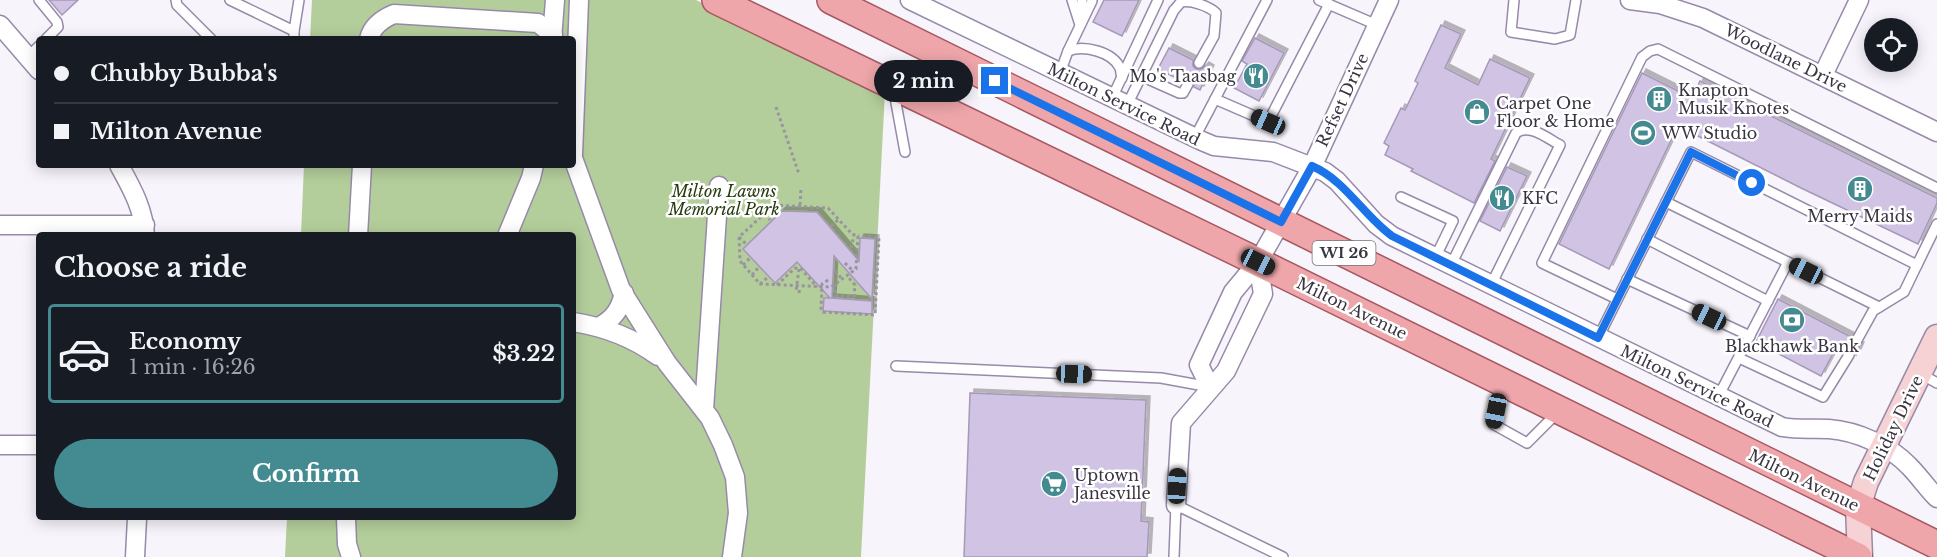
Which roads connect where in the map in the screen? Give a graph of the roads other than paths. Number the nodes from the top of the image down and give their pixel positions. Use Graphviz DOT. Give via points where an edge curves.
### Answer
graph roads {
  1 [pos="39,0"];
  2 [pos="176,0"];
  3 [pos="230,0"];
  4 [pos="299,0"];
  5 [pos="554,0"];
  6 [pos="579,0"];
  7 [pos="716,0"];
  8 [pos="831,0"];
  9 [pos="910,0"];
  10 [pos="1072,0"];
  11 [pos="1082,0"];
  12 [pos="1158,0"];
  13 [pos="1267,0"];
  14 [pos="1319,0"];
  15 [pos="1389,0"];
  16 [pos="1514,0"];
  17 [pos="1576,0"];
  18 [pos="1630,0"];
  19 [pos="1859,0"];
  20 [pos="1095,2"];
  21 [pos="1329,4"];
  22 [pos="538,23"];
  23 [pos="1080,25"];
  24 [pos="1377,25"];
  25 [pos="0,26"];
  26 [pos="294,35"];
  27 [pos="49,36"];
  28 [pos="208,36"];
  29 [pos="370,36"];
  30 [pos="552,36"];
  31 [pos="553,36"];
  32 [pos="1068,51"];
  33 [pos="35,58"];
  34 [pos="1199,63"];
  35 [pos="1060,73"];
  36 [pos="1823,75"];
  37 [pos="1141,76"];
  38 [pos="576,78"];
  39 [pos="1122,78"];
  40 [pos="1188,84"];
  41 [pos="893,86"];
  42 [pos="1215,99"];
  43 [pos="1120,101"];
  44 [pos="1937,132"];
  45 [pos="1195,138"];
  46 [pos="905,152"];
  47 [pos="576,164"];
  48 [pos="1312,166"];
  49 [pos="123,168"];
  50 [pos="362,168"];
  51 [pos="533,168"];
  52 [pos="718,186"];
  53 [pos="1937,188"];
  54 [pos="1401,197"];
  55 [pos="1666,202"];
  56 [pos="1281,222"];
  57 [pos="1937,224"];
  58 [pos="0,225"];
  59 [pos="145,230"];
  60 [pos="358,232"];
  61 [pos="509,232"];
  62 [pos="1647,239"];
  63 [pos="1443,261"];
  64 [pos="1258,262"];
  65 [pos="1788,262"];
  66 [pos="1917,265"];
  67 [pos="1627,279"];
  68 [pos="1491,285"];
  69 [pos="624,293"];
  70 [pos="1617,299"];
  71 [pos="1768,301"];
  72 [pos="1879,307"];
  73 [pos="576,323"];
  74 [pos="599,327"];
  75 [pos="1750,336"];
  76 [pos="1598,338"];
  77 [pos="1937,338"];
  78 [pos="1857,340"];
  79 [pos="1850,355"];
  80 [pos="1739,357"];
  81 [pos="667,363"];
  82 [pos="896,366"];
  83 [pos="1928,378"];
  84 [pos="1501,382"];
  85 [pos="1210,387"];
  86 [pos="1718,397"];
  87 [pos="704,410"];
  88 [pos="1559,410"];
  89 [pos="0,445"];
  90 [pos="36,445"];
  91 [pos="1884,447"];
  92 [pos="1937,498"];
  93 [pos="1176,505"];
  94 [pos="1858,507"];
  95 [pos="137,520"];
  96 [pos="346,520"];
  97 [pos="1937,545"];
  98 [pos="734,551"];
  99 [pos="135,557"];
  100 [pos="351,557"];
  101 [pos="1174,557"];
  102 [pos="1283,557"];
  103 [pos="1859,557"];
  1 -- 27 [label="lane" via="57,22 58,27"];
  2 -- 28 [label="lane"];
  3 -- 26 [label="lane"];
  4 -- 26 [label="lane"];
  5 -- 22 [label="street"];
  5 -- 31 [label="street"];
  6 -- 38 [label="street"];
  7 -- 41 [label="main road, Milton Avenue / WI 26"];
  8 -- 56 [label="main road, Milton Avenue / WI 26"];
  9 -- 35 [label="street, Milton Service Road"];
  10 -- 23 [label="lane"];
  11 -- 23 [label="lane"];
  12 -- 39 [label="lane"];
  13 -- 42 [label="lane"];
  14 -- 21 [label="lane"];
  15 -- 24 [label="street, Refset Drive"];
  16 -- 17 [label="lane" via="1511,32 1555,39 1570,35"];
  18 -- 36 [label="street, Woodlane Drive" via="1660,4 1703,18"];
  19 -- 36 [label="street"];
  20 -- 23 [label="lane"];
  21 -- 24 [label="lane"];
  21 -- 42 [label="lane" via="1268,122"];
  22 -- 29 [label="street" via="394,14 376,25"];
  22 -- 30 [label="street"];
  23 -- 32 [label="lane"];
  24 -- 48 [label="street, Refset Drive"];
  25 -- 33 [label="street"];
  32 -- 35 [label="lane"];
  32 -- 39 [label="lane" via="1076,48 1099,52 1113,59"];
  34 -- 37 [label="lane" via="1214,36 1216,13 1199,3 1180,2"];
  35 -- 43 [label="street, Milton Service Road"];
  36 -- 44 [label="street, Woodlane Drive"];
  37 -- 40 [label="lane" via="1179,93"];
  37 -- 43 [label="lane"];
  39 -- 43 [label="lane"];
  41 -- 46 [label="lane"];
  41 -- 64 [label="main road, Milton Avenue / WI 26"];
  42 -- 45 [label="lane"];
  43 -- 45 [label="street, Milton Service Road"];
  45 -- 48 [label="street, Milton Service Road" via="1214,146 1273,152"];
  47 -- 69 [label="street"];
  48 -- 56 [label="street, Refset Drive"];
  48 -- 63 [label="street, Milton Service Road" via="1337,181 1392,236"];
  49 -- 59 [label="street" via="135,192"];
  50 -- 60 [label="street"];
  51 -- 61 [label="street"];
  52 -- 87 [label="street"];
  53 -- 70 [label="lane" via="1659,49 1650,51 1642,57 1542,263"];
  54 -- 63 [label="lane" via="1453,221"];
  55 -- 62 [label="lane"];
  55 -- 65 [label="lane"];
  55 -- 66 [label="lane" via="1691,152"];
  56 -- 64 [label="street, Refset Drive"];
  56 -- 94 [label="main road, Milton Avenue / WI 26"];
  57 -- 66 [label="lane"];
  58 -- 59 [label="street"];
  62 -- 67 [label="lane"];
  62 -- 71 [label="lane"];
  63 -- 68 [label="street, Milton Service Road"];
  63 -- 68 [label="lane" via="1516,133 1521,129 1537,132 1560,145"];
  64 -- 84 [label="main road, Milton Avenue / WI 26"];
  64 -- 85 [label="street" via="1263,294 1226,371"];
  64 -- 85 [label="street, Refset Drive" via="1233,292 1199,365"];
  65 -- 71 [label="lane"];
  65 -- 72 [label="lane"];
  66 -- 72 [label="lane" via="1904,292"];
  67 -- 70 [label="lane"];
  67 -- 75 [label="lane"];
  68 -- 76 [label="street, Milton Service Road"];
  69 -- 74 [label="street" via="612,319"];
  69 -- 81 [label="street"];
  70 -- 76 [label="lane"];
  71 -- 75 [label="lane"];
  72 -- 78 [label="lane" via="1873,310"];
  73 -- 74 [label="street"];
  74 -- 81 [label="street" via="640,343"];
  75 -- 80 [label="lane"];
  76 -- 86 [label="street, Milton Service Road"];
  77 -- 83 [label="street, Holiday Drive"];
  79 -- 80 [label="lane" via="1823,397"];
  80 -- 86 [label="lane"];
  81 -- 87 [label="street"];
  82 -- 85 [label="lane" via="1161,378"];
  83 -- 91 [label="street, Holiday Drive"];
  84 -- 88 [label="main road, Milton Avenue / WI 26"];
  84 -- 88 [label="lane" via="1493,424 1527,443"];
  85 -- 93 [label="street" via="1181,423"];
  86 -- 91 [label="street, Milton Service Road" via="1782,427 1852,432"];
  87 -- 98 [label="street" via="735,477 738,513"];
  88 -- 103 [label="main road, Milton Avenue / WI 26"];
  89 -- 90 [label="street"];
  91 -- 92 [label="street, Milton Service Road" via="1909,465"];
  91 -- 94 [label="street, Holiday Drive"];
  93 -- 101 [label="lane"];
  93 -- 102 [label="lane"];
  94 -- 97 [label="main road, Milton Avenue / WI 26"];
  94 -- 103 [label="street, Holiday Drive"];
  95 -- 99 [label="street"];
  96 -- 100 [label="street"];
}
